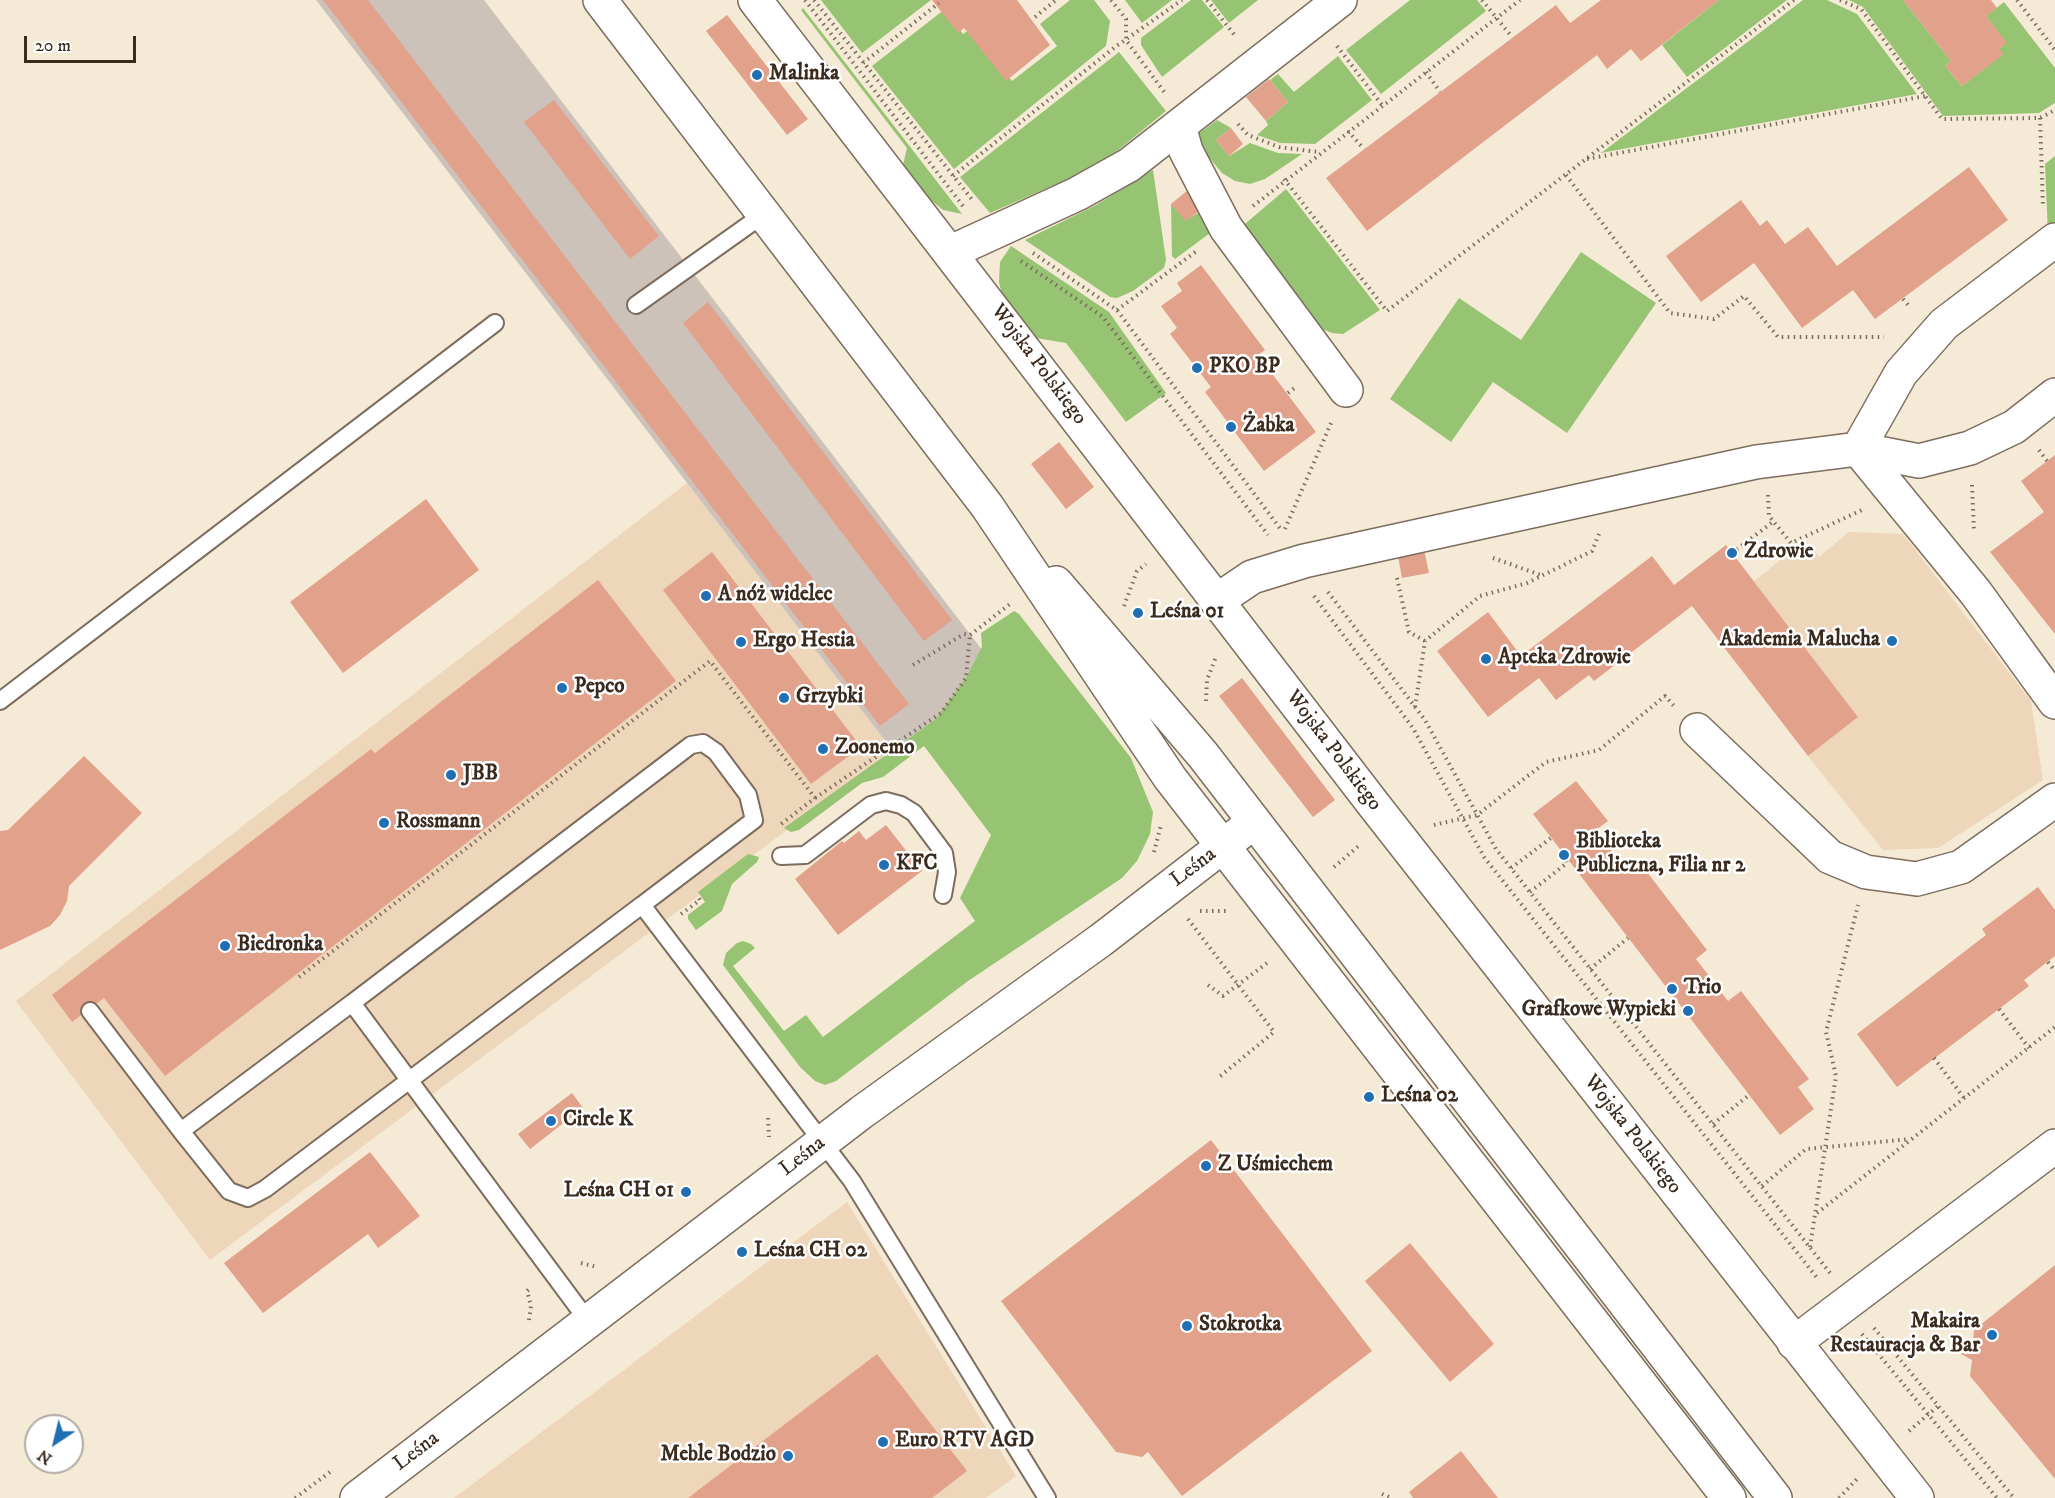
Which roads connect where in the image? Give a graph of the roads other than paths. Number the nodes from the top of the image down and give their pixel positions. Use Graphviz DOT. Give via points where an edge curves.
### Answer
graph roads {
  1 [pos="600,0"];
  2 [pos="755,0"];
  3 [pos="1328,10"];
  4 [pos="1179,126"];
  5 [pos="764,214"];
  6 [pos="2049,245"];
  7 [pos="951,252"];
  8 [pos="636,305"];
  9 [pos="495,323"];
  10 [pos="1346,390"];
  11 [pos="2055,395"];
  12 [pos="1858,449"];
  13 [pos="987,506"];
  14 [pos="1218,600"];
  15 [pos="0,701"];
  16 [pos="2055,702"];
  17 [pos="1697,730"];
  18 [pos="2055,800"];
  19 [pos="1254,822"];
  20 [pos="1223,846"];
  21 [pos="781,856"];
  22 [pos="943,895"];
  23 [pos="642,905"];
  24 [pos="352,1003"];
  25 [pos="90,1011"];
  26 [pos="408,1079"];
  27 [pos="181,1131"];
  28 [pos="824,1141"];
  29 [pos="2055,1146"];
  30 [pos="588,1321"];
  31 [pos="1794,1343"];
  32 [pos="357,1498"];
  33 [pos="1047,1498"];
  34 [pos="1729,1498"];
  35 [pos="1775,1498"];
  36 [pos="1917,1498"];
  1 -- 5 [label="street"];
  2 -- 7 [label="street, Wojska Polskiego"];
  3 -- 4 [label="street"];
  4 -- 7 [label="street" via="1129,165 1077,194"];
  4 -- 10 [label="street" via="1186,152 1226,228"];
  5 -- 8 [label="lane"];
  5 -- 13 [label="street"];
  6 -- 12 [label="street" via="1944,324 1901,373"];
  7 -- 14 [label="street, Wojska Polskiego"];
  9 -- 15 [label="lane"];
  11 -- 12 [label="street" via="2013,427 1970,448 1919,461"];
  12 -- 14 [label="street" via="1756,462 1297,563 1252,577"];
  12 -- 16 [label="street" via="1976,592"];
  13 -- 19 [label="street" via="1089,620"];
  13 -- 20 [label="street" via="1164,768"];
  14 -- 31 [label="street, Wojska Polskiego"];
  17 -- 18 [label="street" via="1830,856 1866,872 1917,879 1961,867"];
  19 -- 20 [label="street, Leśna"];
  19 -- 35 [label="street"];
  20 -- 28 [label="street, Leśna" via="1101,940"];
  20 -- 34 [label="street"];
  21 -- 22 [label="lane" via="805,855 870,805 885,801 914,813 944,853 947,872"];
  23 -- 24 [label="lane" via="754,820 748,795 716,752 703,743 691,745"];
  23 -- 26 [label="lane"];
  23 -- 28 [label="lane"];
  24 -- 26 [label="lane"];
  24 -- 27 [label="lane"];
  25 -- 27 [label="lane"];
  26 -- 27 [label="lane" via="248,1198 229,1191"];
  26 -- 30 [label="lane"];
  28 -- 30 [label="street, Leśna"];
  28 -- 33 [label="lane" via="885,1232"];
  29 -- 31 [label="street"];
  30 -- 32 [label="street, Leśna"];
  31 -- 36 [label="street, Wojska Polskiego"];
}
